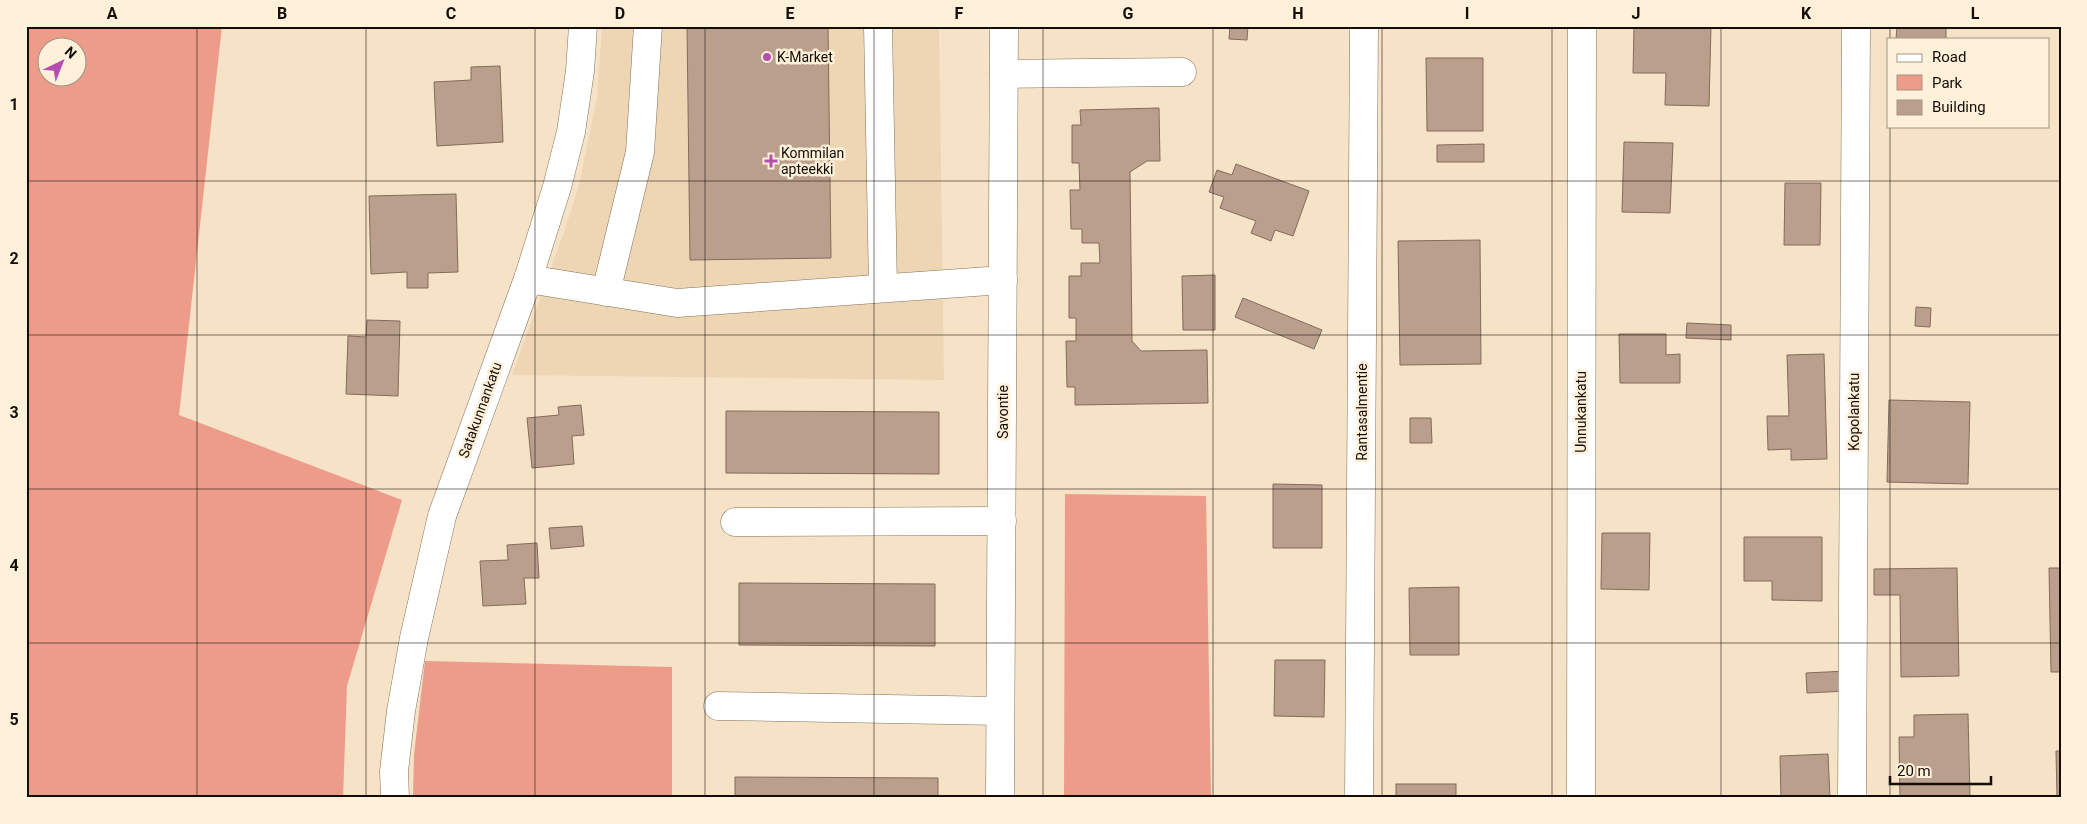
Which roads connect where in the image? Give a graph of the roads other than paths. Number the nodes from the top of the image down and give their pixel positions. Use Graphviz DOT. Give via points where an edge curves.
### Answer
graph roads {
  1 [pos="583,26"];
  2 [pos="648,26"];
  3 [pos="878,26"];
  4 [pos="1004,26"];
  5 [pos="1364,26"];
  6 [pos="1582,26"];
  7 [pos="1856,26"];
  8 [pos="1182,72"];
  9 [pos="1004,74"];
  10 [pos="528,279"];
  11 [pos="1004,280"];
  12 [pos="883,288"];
  13 [pos="606,292"];
  14 [pos="1002,521"];
  15 [pos="735,522"];
  16 [pos="718,706"];
  17 [pos="1000,711"];
  18 [pos="395,798"];
  19 [pos="1000,798"];
  20 [pos="1360,798"];
  21 [pos="1580,798"];
  22 [pos="1852,798"];
  1 -- 10 [label="street, Satakunnankatu" via="571,132"];
  2 -- 13 [label="street" via="640,152"];
  3 -- 12 [label="street"];
  4 -- 9 [label="street, Savontie"];
  5 -- 20 [label="street, Rantasalmentie"];
  6 -- 21 [label="street, Unnukankatu"];
  7 -- 22 [label="street, Kopolankatu"];
  8 -- 9 [label="street"];
  9 -- 11 [label="street, Savontie"];
  10 -- 13 [label="street"];
  10 -- 18 [label="street, Satakunnankatu" via="442,516 400,712 394,771"];
  11 -- 12 [label="street"];
  11 -- 14 [label="street, Savontie"];
  12 -- 13 [label="street" via="677,303"];
  14 -- 15 [label="street"];
  14 -- 17 [label="street, Savontie"];
  16 -- 17 [label="street"];
  17 -- 19 [label="street, Savontie"];
}
